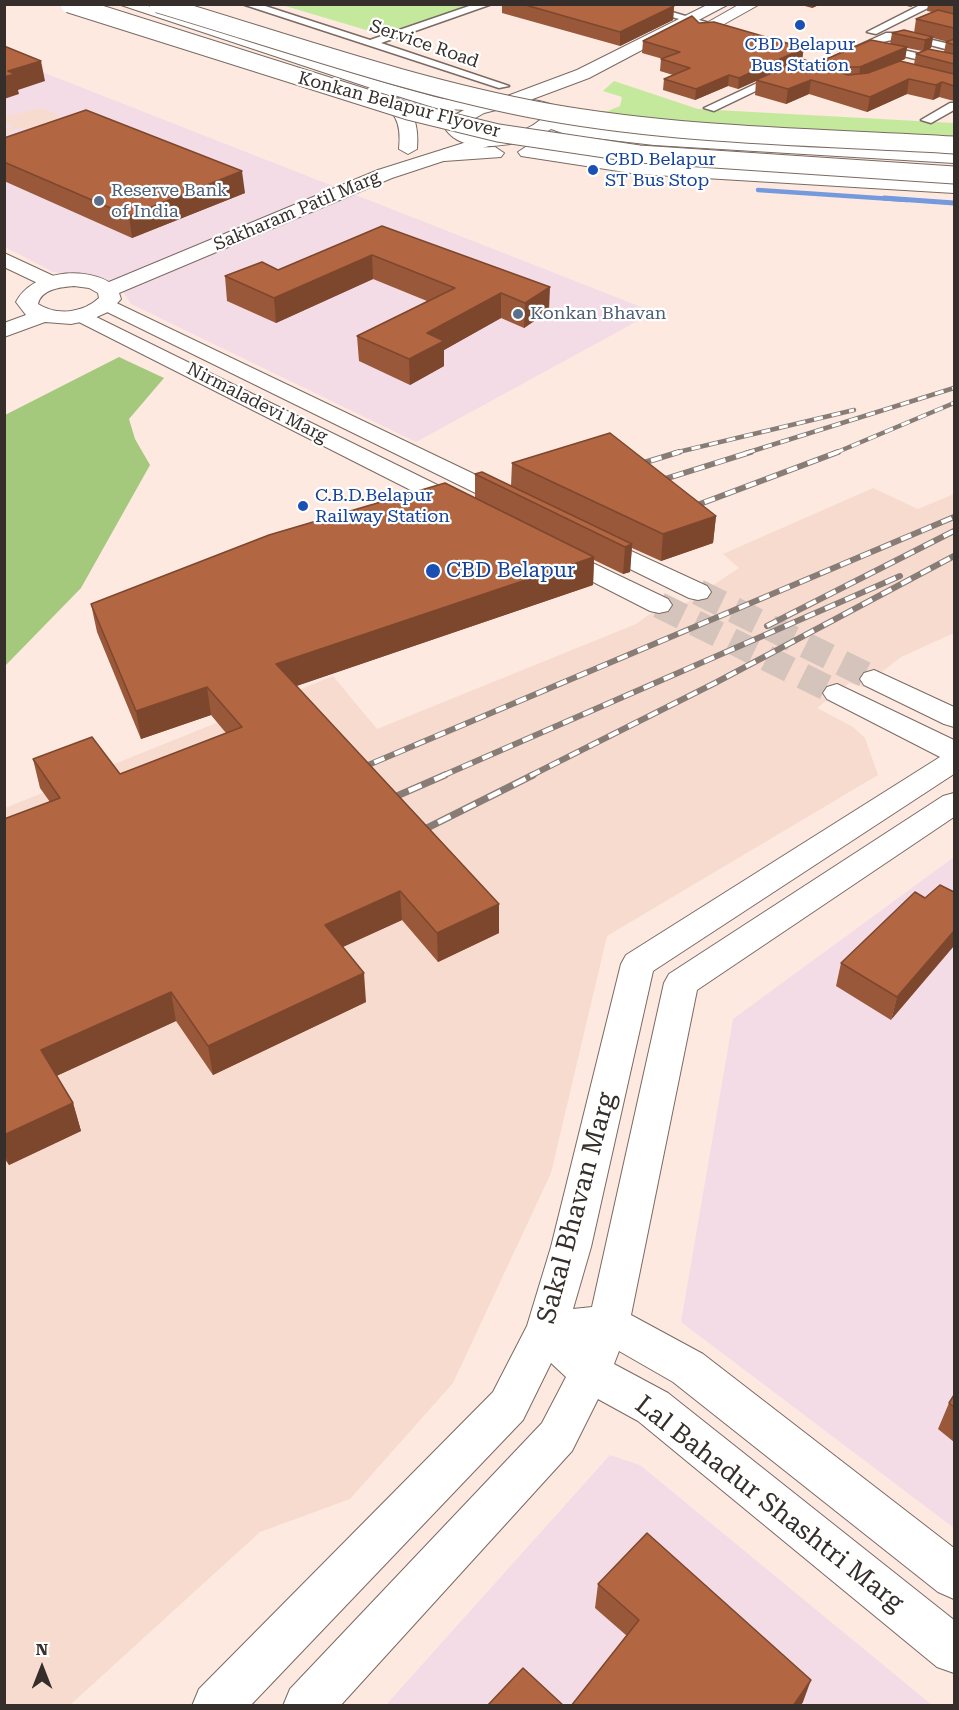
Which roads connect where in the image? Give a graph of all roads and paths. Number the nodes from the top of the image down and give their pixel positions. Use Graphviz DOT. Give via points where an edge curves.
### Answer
graph roads {
  1 [pos="69,4"];
  2 [pos="101,4"];
  3 [pos="125,4"];
  4 [pos="158,4"];
  5 [pos="247,4"];
  6 [pos="487,4"];
  7 [pos="631,4"];
  8 [pos="723,4"];
  9 [pos="753,4"];
  10 [pos="931,4"];
  11 [pos="689,20"];
  12 [pos="711,26"];
  13 [pos="854,41"];
  14 [pos="372,43"];
  15 [pos="867,45"];
  16 [pos="952,48"];
  17 [pos="829,57"];
  18 [pos="924,60"];
  19 [pos="856,64"];
  20 [pos="954,65"];
  21 [pos="908,66"];
  22 [pos="827,79"];
  23 [pos="568,80"];
  24 [pos="582,92"];
  25 [pos="378,93"];
  26 [pos="506,94"];
  27 [pos="489,106"];
  28 [pos="954,107"];
  29 [pos="711,108"];
  30 [pos="552,117"];
  31 [pos="927,120"];
  32 [pos="450,127"];
  33 [pos="533,132"];
  34 [pos="588,140"];
  35 [pos="483,142"];
  36 [pos="954,146"];
  37 [pos="408,149"];
  38 [pos="527,153"];
  39 [pos="444,155"];
  40 [pos="954,158"];
  41 [pos="954,165"];
  42 [pos="954,175"];
  43 [pos="954,187"];
  44 [pos="4,259"];
  45 [pos="4,276"];
  46 [pos="103,292"];
  47 [pos="40,299"];
  48 [pos="80,315"];
  49 [pos="4,317"];
  50 [pos="4,331"];
  51 [pos="532,512"];
  52 [pos="486,518"];
  53 [pos="574,532"];
  54 [pos="537,543"];
  55 [pos="698,592"];
  56 [pos="659,605"];
  57 [pos="874,679"];
  58 [pos="837,693"];
  59 [pos="954,718"];
  60 [pos="954,752"];
  61 [pos="954,761"];
  62 [pos="954,803"];
  63 [pos="609,1324"];
  64 [pos="546,1330"];
  65 [pos="590,1373"];
  66 [pos="954,1576"];
  67 [pos="954,1650"];
  68 [pos="216,1706"];
  69 [pos="307,1706"];
  1 -- 42 [label="main road, Konkan Belapur Flyover, bridge" via="408,111 498,133 658,155"];
  2 -- 25 [label="main road"];
  3 -- 27 [label="main road" via="436,103"];
  4 -- 36 [label="main road, Konkan Belapur Flyover, bridge" via="457,92 548,112 688,130"];
  5 -- 14 [label="street, Service Road"];
  6 -- 14 [label="street"];
  7 -- 11 [label="street"];
  8 -- 11 [label="main road"];
  9 -- 12 [label="main road"];
  10 -- 13 [label="street"];
  11 -- 12 [label="street"];
  11 -- 23 [label="main road"];
  12 -- 24 [label="main road"];
  13 -- 15 [label="street"];
  13 -- 17 [label="street"];
  14 -- 26 [label="street, Service Road" via="487,82"];
  15 -- 16 [label="street" via="896,35"];
  15 -- 17 [label="street"];
  15 -- 18 [label="street"];
  16 -- 18 [label="street"];
  17 -- 19 [label="street"];
  17 -- 22 [label="street" via="806,72"];
  17 -- 29 [label="street"];
  18 -- 20 [label="street"];
  18 -- 21 [label="street"];
  23 -- 24 [label="main road"];
  23 -- 26 [label="main road"];
  24 -- 30 [label="main road"];
  25 -- 32 [label="main road"];
  25 -- 37 [label="main road" via="396,105 407,119"];
  26 -- 27 [label="main road"];
  26 -- 30 [label="main road" via="546,107"];
  27 -- 32 [label="main road, Sakharam Patil Marg"];
  28 -- 31 [label="street"];
  30 -- 33 [label="main road"];
  30 -- 40 [label="main road" via="568,130 654,140"];
  32 -- 35 [label="main road"];
  32 -- 37 [label="main road, Sakharam Patil Marg"];
  33 -- 34 [label="main road"];
  33 -- 35 [label="main road, Sakharam Patil Marg"];
  34 -- 38 [label="main road"];
  34 -- 41 [label="main road"];
  35 -- 39 [label="main road, Sakharam Patil Marg"];
  37 -- 46 [label="main road, Sakharam Patil Marg"];
  38 -- 39 [label="main road"];
  38 -- 43 [label="main road" via="638,168"];
  39 -- 46 [label="main road, Sakharam Patil Marg" via="385,174"];
  44 -- 47 [label="main road"];
  45 -- 47 [label="main road"];
  46 -- 47 [label="main road" via="74,280"];
  46 -- 48 [label="main road"];
  46 -- 51 [label="main road, Nirmaladevi Marg"];
  47 -- 48 [label="main road"];
  47 -- 49 [label="main road"];
  47 -- 50 [label="main road"];
  48 -- 52 [label="main road, Nirmaladevi Marg"];
  53 -- 55 [label="main road"];
  54 -- 56 [label="main road"];
  57 -- 59 [label="main road"];
  58 -- 60 [label="main road"];
  61 -- 64 [label="main road, Sakal Bhavan Marg" via="638,964 571,1247"];
  62 -- 63 [label="main road" via="681,983"];
  63 -- 64 [label="main road"];
  63 -- 65 [label="main road"];
  63 -- 66 [label="main road" via="688,1368"];
  64 -- 65 [label="main road, Lal Bahadur Shashtri Marg"];
  64 -- 68 [label="main road, Sakal Bhavan Marg" via="508,1406"];
  65 -- 67 [label="main road, Lal Bahadur Shashtri Marg" via="653,1407"];
  65 -- 69 [label="main road" via="557,1437"];
}
